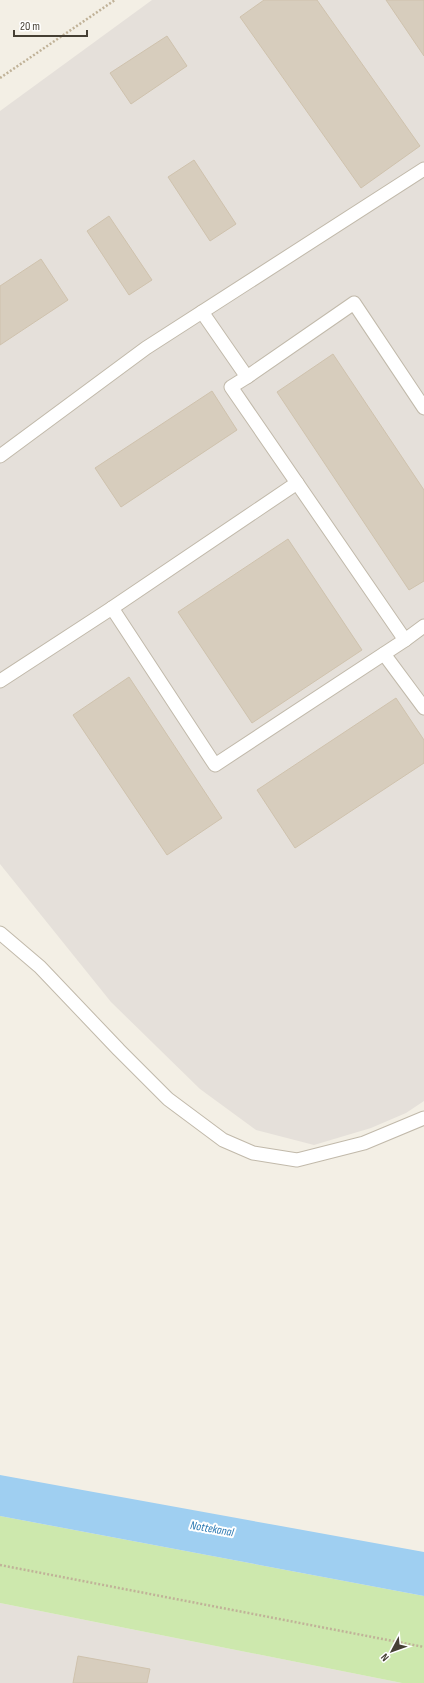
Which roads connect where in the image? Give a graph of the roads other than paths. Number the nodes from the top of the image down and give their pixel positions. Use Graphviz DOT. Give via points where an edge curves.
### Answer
graph roads {
  1 [pos="424,170"];
  2 [pos="202,312"];
  3 [pos="247,377"];
  4 [pos="423,406"];
  5 [pos="0,456"];
  6 [pos="297,483"];
  7 [pos="112,608"];
  8 [pos="424,626"];
  9 [pos="405,640"];
  10 [pos="384,654"];
  11 [pos="0,681"];
  12 [pos="424,708"];
  13 [pos="0,933"];
  14 [pos="424,1118"];
  1 -- 2 [label="lane"];
  2 -- 3 [label="lane"];
  2 -- 5 [label="lane" via="146,348"];
  3 -- 4 [label="lane" via="354,303"];
  3 -- 6 [label="lane" via="231,387"];
  6 -- 7 [label="lane"];
  6 -- 9 [label="lane"];
  7 -- 10 [label="lane" via="215,765"];
  7 -- 11 [label="lane"];
  8 -- 9 [label="lane"];
  9 -- 10 [label="lane"];
  10 -- 12 [label="lane"];
  13 -- 14 [label="lane" via="40,967 168,1099 223,1140 253,1153 297,1160 364,1143"];
}
